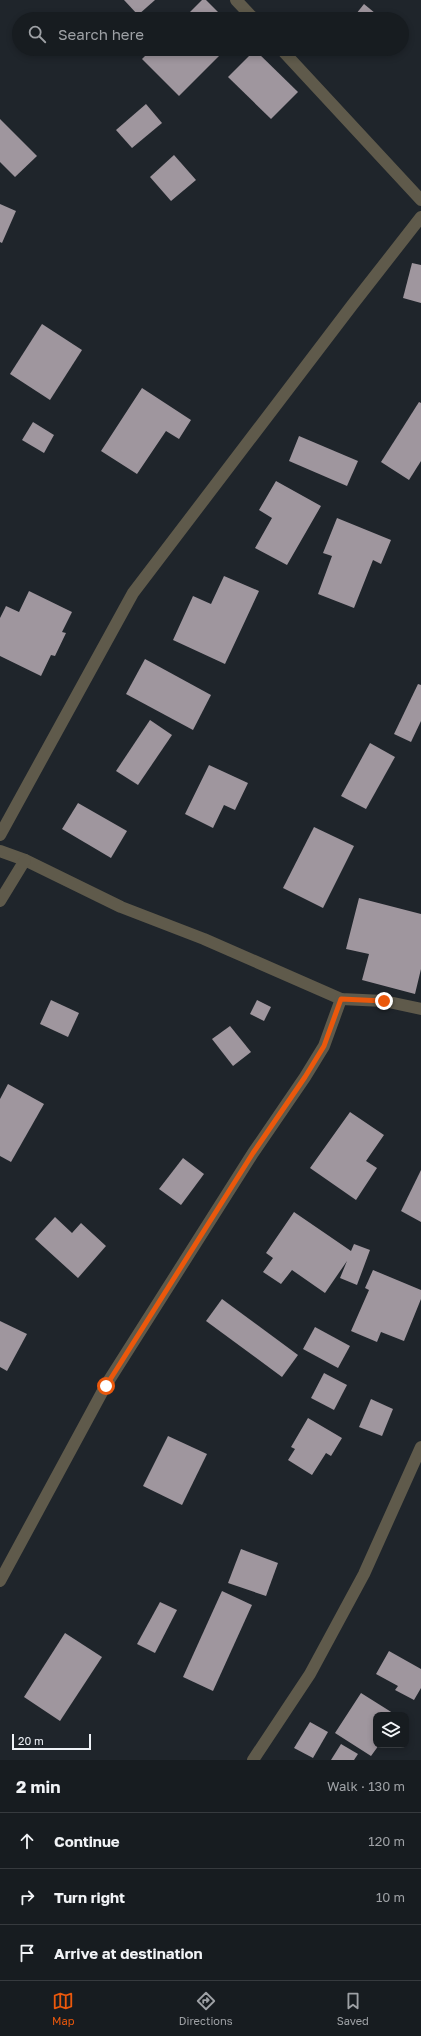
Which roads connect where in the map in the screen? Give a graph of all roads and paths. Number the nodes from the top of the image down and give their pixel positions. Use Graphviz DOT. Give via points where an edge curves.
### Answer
graph roads {
  1 [pos="236,0"];
  2 [pos="247,12"];
  3 [pos="288,56"];
  4 [pos="421,200"];
  5 [pos="421,217"];
  6 [pos="0,835"];
  7 [pos="0,851"];
  8 [pos="25,860"];
  9 [pos="0,901"];
  10 [pos="341,999"];
  11 [pos="421,1010"];
  12 [pos="421,1447"];
  13 [pos="0,1581"];
  14 [pos="253,1760"];
  1 -- 2 [label="street"];
  3 -- 4 [label="street"];
  5 -- 6 [label="street" via="352,304 133,594"];
  7 -- 8 [label="street"];
  8 -- 9 [label="street"];
  8 -- 10 [label="street" via="121,907 204,939"];
  10 -- 11 [label="street" via="384,1001"];
  10 -- 13 [label="street" via="324,1046 253,1153 106,1386"];
  12 -- 14 [label="street" via="364,1574 314,1668"];
}
